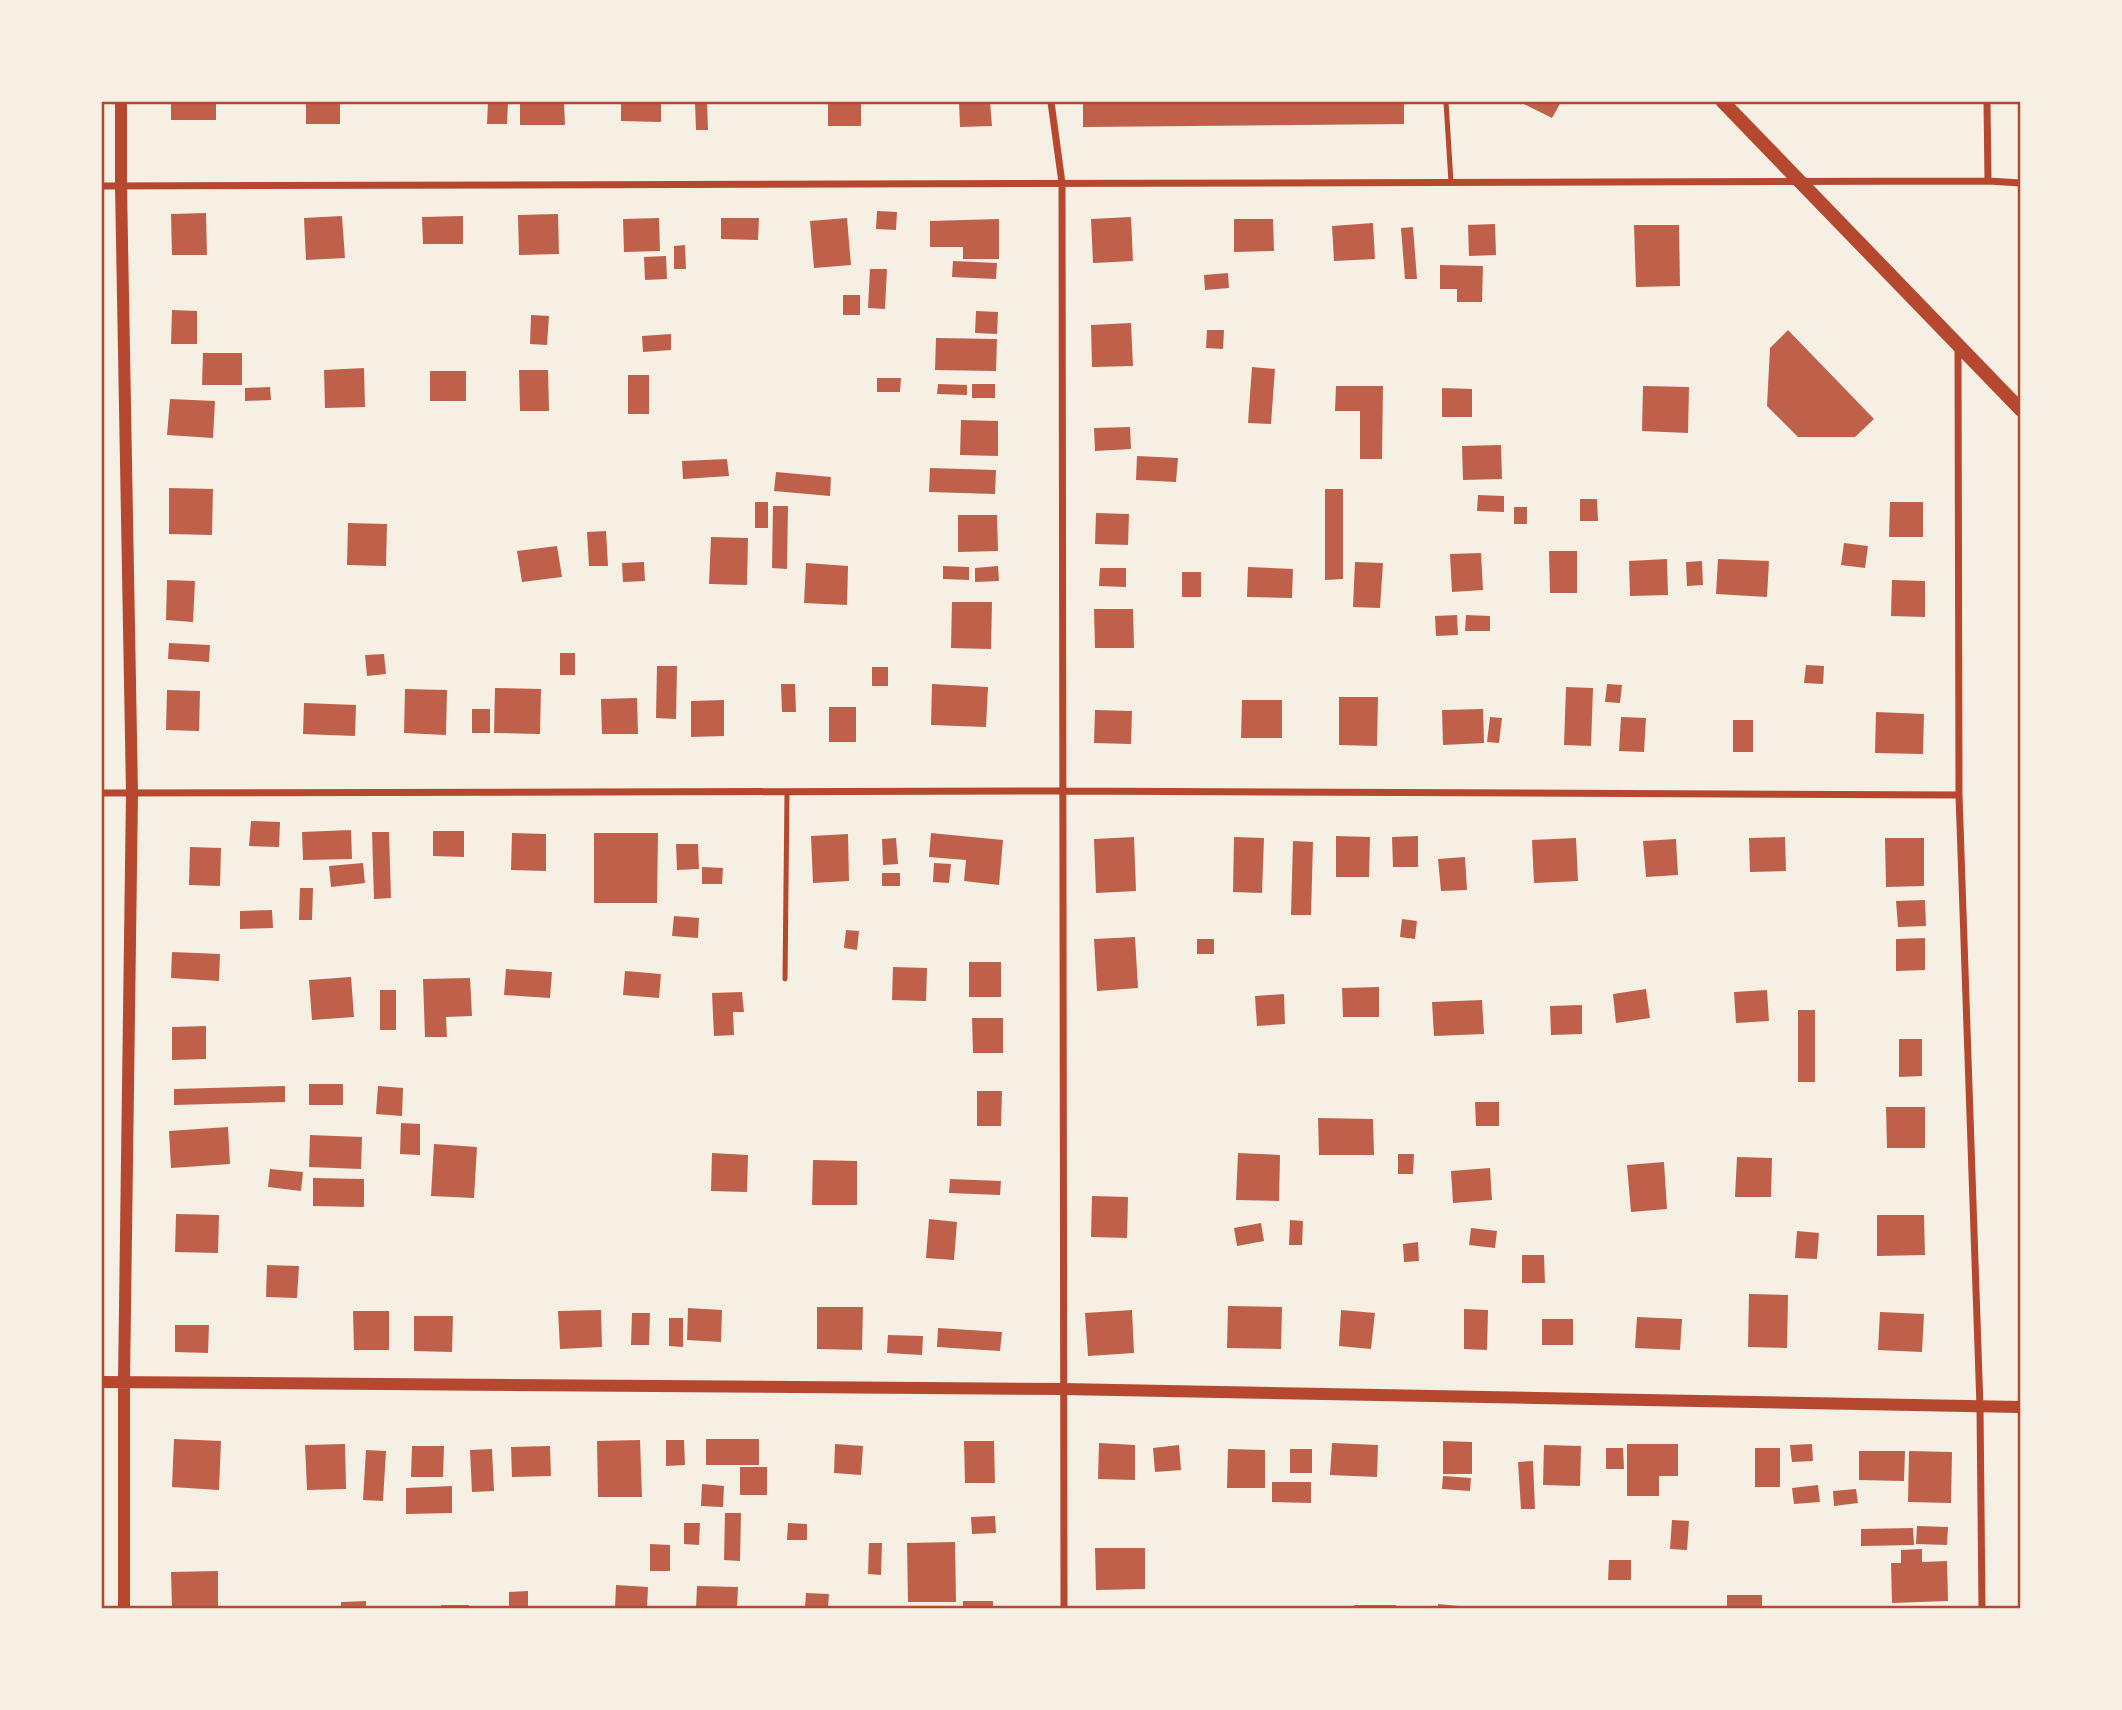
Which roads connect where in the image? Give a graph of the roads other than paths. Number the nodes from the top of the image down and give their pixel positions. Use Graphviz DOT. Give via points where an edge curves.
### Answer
graph roads {
  1 [pos="121,102"];
  2 [pos="1051,102"];
  3 [pos="1446,102"];
  4 [pos="1723,102"];
  5 [pos="1987,102"];
  6 [pos="1800,180"];
  7 [pos="1988,181"];
  8 [pos="1451,182"];
  9 [pos="1062,183"];
  10 [pos="2021,183"];
  11 [pos="102,186"];
  12 [pos="121,186"];
  13 [pos="1958,345"];
  14 [pos="2021,410"];
  15 [pos="1063,791"];
  16 [pos="787,792"];
  17 [pos="102,793"];
  18 [pos="132,793"];
  19 [pos="1959,795"];
  20 [pos="785,979"];
  21 [pos="102,1382"];
  22 [pos="124,1382"];
  23 [pos="1063,1389"];
  24 [pos="1980,1407"];
  25 [pos="2021,1407"];
  26 [pos="124,1608"];
  27 [pos="1064,1608"];
  28 [pos="1982,1608"];
  1 -- 12 [label="street"];
  2 -- 9 [label="street"];
  3 -- 8 [label="lane"];
  4 -- 6 [label="main road"];
  5 -- 7 [label="street"];
  6 -- 7 [label="street"];
  6 -- 8 [label="street"];
  6 -- 13 [label="main road"];
  7 -- 10 [label="street"];
  8 -- 9 [label="street"];
  9 -- 12 [label="street"];
  9 -- 15 [label="street"];
  11 -- 12 [label="street"];
  12 -- 18 [label="street"];
  13 -- 14 [label="main road"];
  13 -- 19 [label="street"];
  15 -- 16 [label="street"];
  15 -- 19 [label="street"];
  15 -- 23 [label="street"];
  16 -- 18 [label="street"];
  16 -- 20 [label="lane"];
  17 -- 18 [label="street"];
  18 -- 22 [label="street"];
  19 -- 24 [label="street"];
  21 -- 22 [label="street"];
  22 -- 23 [label="street"];
  22 -- 26 [label="street"];
  23 -- 24 [label="street"];
  23 -- 27 [label="street"];
  24 -- 25 [label="street"];
  24 -- 28 [label="street"];
}
